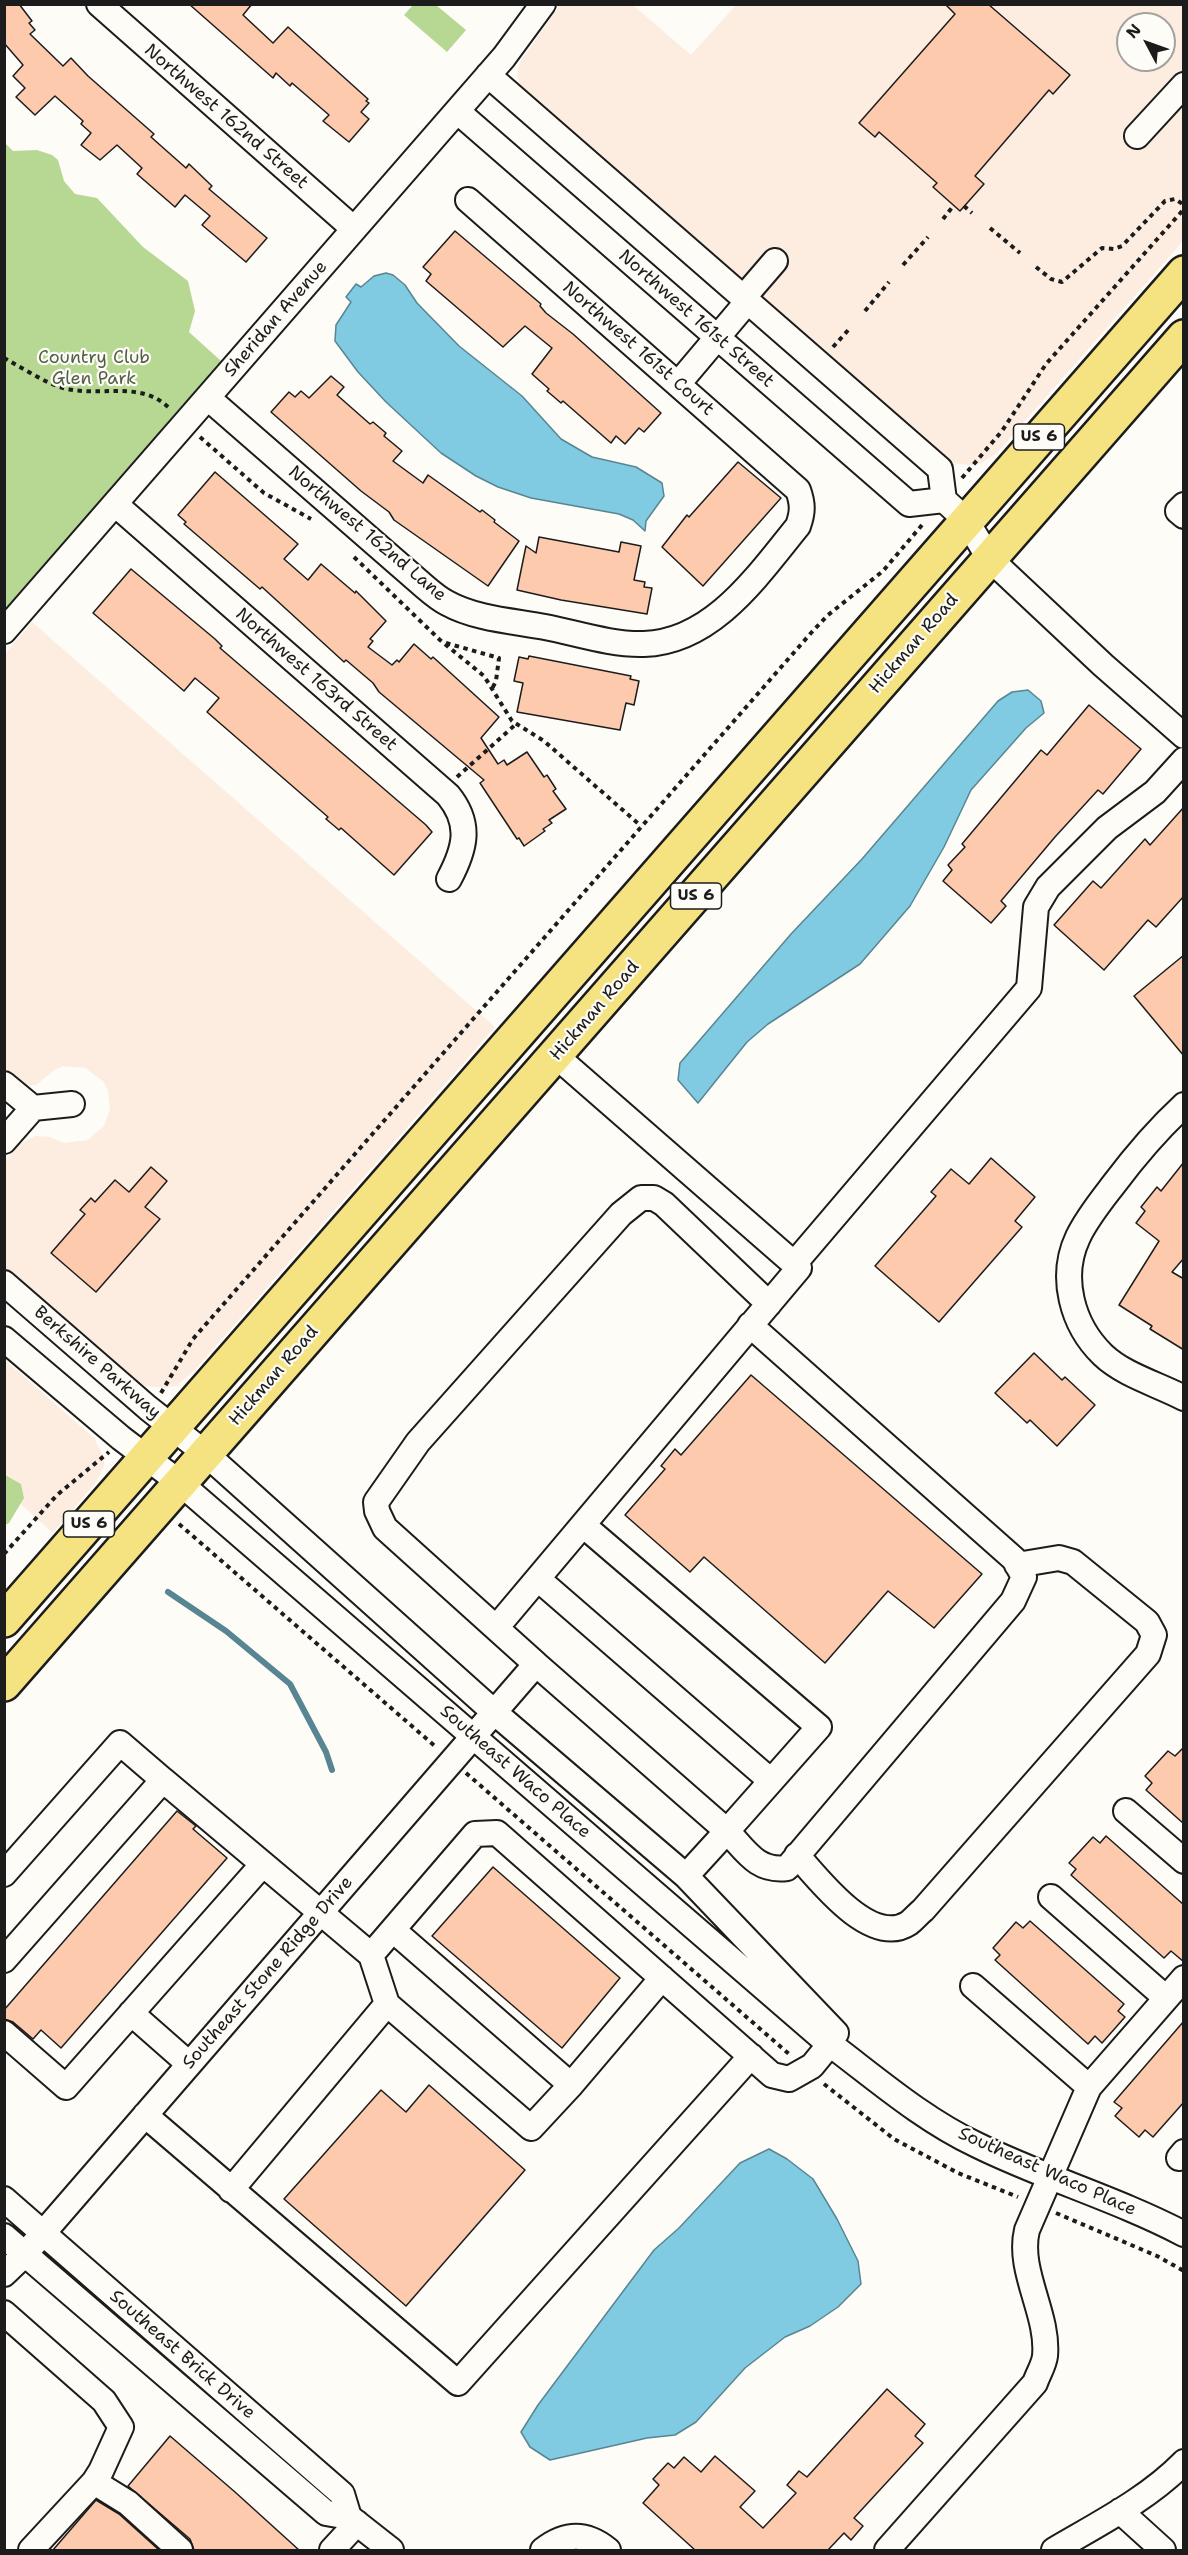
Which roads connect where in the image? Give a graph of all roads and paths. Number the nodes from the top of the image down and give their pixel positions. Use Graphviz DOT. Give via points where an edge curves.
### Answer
graph roads {
  1 [pos="99,4"];
  2 [pos="543,4"];
  3 [pos="488,75"];
  4 [pos="1184,85"];
  5 [pos="457,111"];
  6 [pos="1137,135"];
  7 [pos="468,200"];
  8 [pos="954,206"];
  9 [pos="964,206"];
  10 [pos="1184,207"];
  11 [pos="972,213"];
  12 [pos="943,219"];
  13 [pos="990,228"];
  14 [pos="354,229"];
  15 [pos="928,237"];
  16 [pos="1020,253"];
  17 [pos="776,261"];
  18 [pos="903,265"];
  19 [pos="1036,267"];
  20 [pos="1184,273"];
  21 [pos="889,282"];
  22 [pos="746,299"];
  23 [pos="865,311"];
  24 [pos="851,327"];
  25 [pos="717,337"];
  26 [pos="1184,337"];
  27 [pos="833,348"];
  28 [pos="4,358"];
  29 [pos="678,384"];
  30 [pos="208,398"];
  31 [pos="185,424"];
  32 [pos="974,465"];
  33 [pos="802,501"];
  34 [pos="115,504"];
  35 [pos="1184,505"];
  36 [pos="955,510"];
  37 [pos="1184,516"];
  38 [pos="317,522"];
  39 [pos="910,540"];
  40 [pos="353,555"];
  41 [pos="989,558"];
  42 [pos="4,632"];
  43 [pos="442,642"];
  44 [pos="492,689"];
  45 [pos="516,724"];
  46 [pos="1184,736"];
  47 [pos="1184,760"];
  48 [pos="443,789"];
  49 [pos="641,826"];
  50 [pos="449,879"];
  51 [pos="556,1056"];
  52 [pos="4,1084"];
  53 [pos="72,1104"];
  54 [pos="1184,1105"];
  55 [pos="33,1108"];
  56 [pos="4,1141"];
  57 [pos="794,1264"];
  58 [pos="4,1283"];
  59 [pos="769,1304"];
  60 [pos="750,1325"];
  61 [pos="4,1339"];
  62 [pos="1184,1398"];
  63 [pos="179,1432"];
  64 [pos="134,1448"];
  65 [pos="180,1484"];
  66 [pos="583,1525"];
  67 [pos="4,1554"];
  68 [pos="1017,1565"];
  69 [pos="538,1579"];
  70 [pos="4,1620"];
  71 [pos="496,1628"];
  72 [pos="536,1665"];
  73 [pos="4,1684"];
  74 [pos="494,1712"];
  75 [pos="474,1735"];
  76 [pos="164,1780"];
  77 [pos="771,1781"];
  78 [pos="1126,1811"];
  79 [pos="727,1831"];
  80 [pos="797,1855"];
  81 [pos="1184,1861"];
  82 [pos="263,1864"];
  83 [pos="4,1874"];
  84 [pos="686,1876"];
  85 [pos="1051,1897"];
  86 [pos="320,1913"];
  87 [pos="393,1930"];
  88 [pos="371,1955"];
  89 [pos="4,1960"];
  90 [pos="662,1978"];
  91 [pos="1184,1978"];
  92 [pos="973,1986"];
  93 [pos="1166,1998"];
  94 [pos="387,2004"];
  95 [pos="131,2013"];
  96 [pos="4,2033"];
  97 [pos="830,2044"];
  98 [pos="751,2056"];
  99 [pos="189,2064"];
  100 [pos="571,2085"];
  101 [pos="884,2086"];
  102 [pos="1089,2087"];
  103 [pos="145,2115"];
  104 [pos="1052,2178"];
  105 [pos="231,2190"];
  106 [pos="4,2199"];
  107 [pos="42,2233"];
  108 [pos="1184,2234"];
  109 [pos="4,2236"];
  110 [pos="25,2254"];
  111 [pos="4,2274"];
  112 [pos="4,2313"];
  113 [pos="1184,2462"];
  114 [pos="94,2482"];
  115 [pos="1119,2511"];
  116 [pos="353,2520"];
  117 [pos="31,2550"];
  118 [pos="180,2550"];
  119 [pos="332,2550"];
  120 [pos="391,2550"];
  121 [pos="543,2550"];
  122 [pos="608,2550"];
  123 [pos="887,2550"];
  124 [pos="1054,2550"];
  125 [pos="1163,2550"];
  1 -- 14 [label="street, Northwest 162nd Street"];
  2 -- 3 [label="street, Sheridan Avenue"];
  3 -- 5 [label="street, Sheridan Avenue"];
  3 -- 22 [label="street"];
  4 -- 6 [label="street"];
  5 -- 14 [label="street, Sheridan Avenue"];
  5 -- 25 [label="street, Northwest 161st Street"];
  7 -- 29 [label="street, Northwest 161st Court"];
  8 -- 12 [label="path"];
  9 -- 11 [label="path"];
  10 -- 19 [label="path" via="1175,199 1165,201 1122,246 1102,248 1062,282"];
  10 -- 32 [label="path" via="1046,364 1002,431"];
  13 -- 16 [label="path"];
  14 -- 30 [label="street, Sheridan Avenue"];
  15 -- 18 [label="path"];
  17 -- 22 [label="street"];
  20 -- 36 [label="highway, Hickman Road / US 6"];
  21 -- 23 [label="path"];
  22 -- 25 [label="street"];
  22 -- 36 [label="street" via="940,469"];
  24 -- 27 [label="path"];
  25 -- 29 [label="street"];
  25 -- 36 [label="street, Northwest 161st Street" via="909,504"];
  26 -- 41 [label="highway, Hickman Road / US 6"];
  28 -- 31 [label="path" via="61,387 86,392 144,392 167,406"];
  29 -- 33 [label="street, Northwest 161st Court" via="788,480"];
  30 -- 31 [label="street, Sheridan Avenue"];
  30 -- 33 [label="street, Northwest 162nd Lane" via="446,603 495,618 618,641 643,644 669,640 709,622 729,606 798,526 803,514"];
  31 -- 34 [label="street, Sheridan Avenue"];
  31 -- 38 [label="path" via="264,493"];
  34 -- 42 [label="street, Sheridan Avenue"];
  34 -- 48 [label="street, Northwest 163rd Street"];
  35 -- 37 [label="street" via="1178,511"];
  36 -- 41 [label="street"];
  36 -- 63 [label="highway, Hickman Road / US 6"];
  39 -- 49 [label="path" via="883,572 811,633"];
  40 -- 43 [label="path"];
  41 -- 46 [label="street"];
  41 -- 51 [label="highway, Hickman Road / US 6"];
  43 -- 44 [label="path" via="484,676"];
  43 -- 44 [label="path" via="499,658"];
  44 -- 45 [label="path"];
  45 -- 48 [label="path"];
  45 -- 49 [label="path" via="544,741"];
  47 -- 57 [label="street" via="1155,792 1107,828 1048,887 1036,907 1029,988"];
  48 -- 50 [label="street, Northwest 163rd Street" via="457,805 463,821 462,855"];
  49 -- 63 [label="path" via="194,1339 165,1388"];
  51 -- 57 [label="street"];
  51 -- 63 [label="highway, Hickman Road / US 6"];
  52 -- 55 [label="street"];
  53 -- 55 [label="street"];
  54 -- 62 [label="street" via="1131,1161 1095,1208 1077,1239 1069,1280 1078,1322 1089,1341 1123,1369"];
  55 -- 56 [label="street"];
  57 -- 59 [label="street" via="799,1268"];
  58 -- 63 [label="street, Berkshire Parkway"];
  59 -- 60 [label="street"];
  59 -- 71 [label="street" via="664,1204 654,1198 641,1198 621,1215 418,1442 376,1502 377,1511 385,1528"];
  60 -- 66 [label="street"];
  60 -- 68 [label="street"];
  61 -- 64 [label="street"];
  63 -- 64 [label="highway, Hickman Road / US 6"];
  63 -- 65 [label="highway, Hickman Road / US 6"];
  63 -- 74 [label="street, Southeast Waco Place"];
  64 -- 65 [label="street, Southeast Waco Place"];
  64 -- 67 [label="path" via="103,1459 57,1495"];
  64 -- 70 [label="highway, Hickman Road / US 6"];
  65 -- 73 [label="highway, Hickman Road / US 6"];
  65 -- 75 [label="street, Southeast Waco Place"];
  66 -- 69 [label="street"];
  66 -- 77 [label="street" via="819,1727"];
  68 -- 80 [label="street" via="1024,1577 1013,1601"];
  68 -- 80 [label="street" via="1059,1558 1086,1570 1147,1622 1154,1635 1148,1654 907,1924 887,1928 867,1923 835,1898"];
  69 -- 71 [label="street"];
  69 -- 77 [label="street"];
  71 -- 72 [label="street"];
  72 -- 74 [label="street, Southeast Stone Ridge Drive"];
  72 -- 79 [label="street"];
  74 -- 75 [label="street, Southeast Stone Ridge Drive"];
  74 -- 84 [label="street, Southeast Waco Place"];
  75 -- 86 [label="street, Southeast Stone Ridge Drive"];
  75 -- 97 [label="street, Southeast Waco Place"];
  76 -- 82 [label="street"];
  76 -- 83 [label="street" via="120,1743"];
  76 -- 89 [label="street"];
  77 -- 79 [label="street"];
  78 -- 81 [label="street"];
  79 -- 80 [label="street" via="761,1866 787,1868"];
  79 -- 84 [label="street"];
  82 -- 86 [label="street"];
  82 -- 95 [label="street"];
  84 -- 101 [label="street, Southeast Waco Place"];
  85 -- 93 [label="street"];
  86 -- 88 [label="street"];
  86 -- 99 [label="street, Southeast Stone Ridge Drive"];
  87 -- 88 [label="street"];
  87 -- 90 [label="street" via="475,1834 497,1833"];
  87 -- 100 [label="street"];
  88 -- 94 [label="street"];
  90 -- 98 [label="street"];
  90 -- 100 [label="street"];
  91 -- 93 [label="street"];
  92 -- 102 [label="street"];
  93 -- 102 [label="street"];
  94 -- 100 [label="street" via="531,2128"];
  94 -- 105 [label="street"];
  95 -- 96 [label="street" via="66,2087"];
  95 -- 99 [label="street"];
  97 -- 98 [label="street" via="812,2066 789,2079 772,2075"];
  97 -- 101 [label="street, Southeast Waco Place"];
  98 -- 105 [label="street" via="458,2383"];
  99 -- 103 [label="street, Southeast Stone Ridge Drive"];
  101 -- 104 [label="street, Southeast Waco Place" via="975,2144"];
  102 -- 104 [label="street"];
  103 -- 105 [label="street"];
  103 -- 107 [label="street, Southeast Stone Ridge Drive"];
  104 -- 108 [label="street, Southeast Waco Place"];
  104 -- 123 [label="street" via="1023,2245 1044,2333 1045,2357 1035,2383"];
  106 -- 107 [label="street, Southeast Brick Drive"];
  107 -- 110 [label="street, Southeast Stone Ridge Drive"];
  107 -- 116 [label="street, Southeast Brick Drive" via="342,2494"];
  109 -- 110 [label="street, Southeast Brick Drive"];
  110 -- 111 [label="street, Southeast Stone Ridge Drive"];
  110 -- 116 [label="street, Southeast Brick Drive" via="326,2513"];
  112 -- 114 [label="street" via="104,2401 121,2427"];
  113 -- 115 [label="street"];
  114 -- 117 [label="street"];
  114 -- 118 [label="street" via="128,2503"];
  115 -- 124 [label="street"];
  115 -- 125 [label="street"];
  116 -- 119 [label="street"];
  116 -- 120 [label="street, Southeast Brick Drive"];
  121 -- 122 [label="street" via="571,2535 598,2542"];
}
